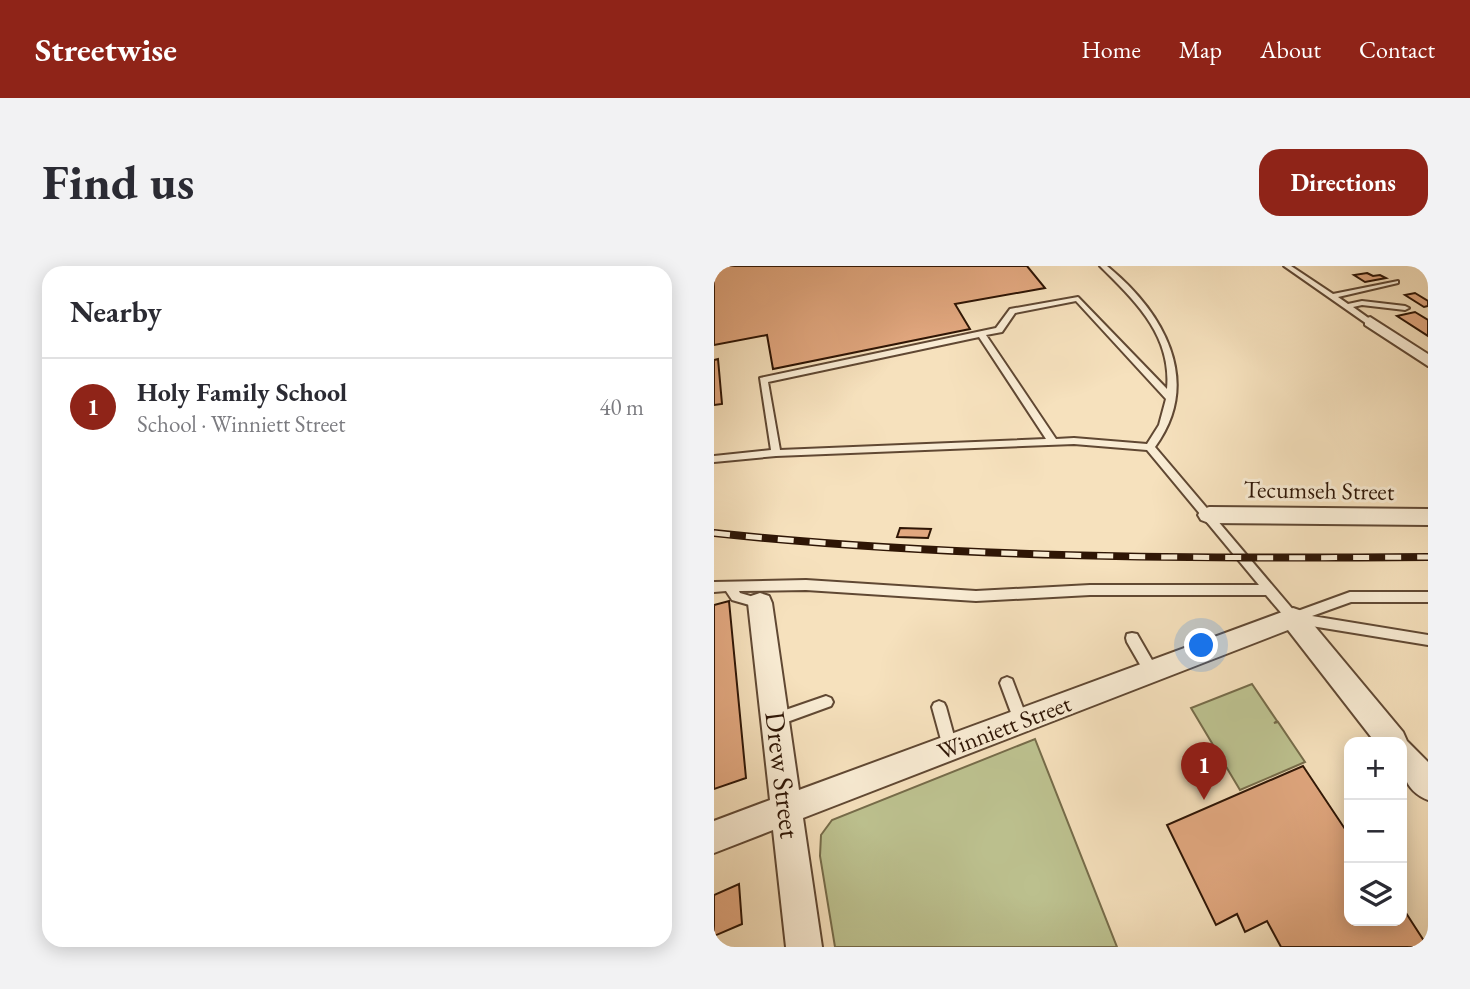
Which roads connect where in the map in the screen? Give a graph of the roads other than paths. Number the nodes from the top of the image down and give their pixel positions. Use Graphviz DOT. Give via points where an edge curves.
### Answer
graph roads {
  1 [pos="1102,266"];
  2 [pos="1287,266"];
  3 [pos="1396,282"];
  4 [pos="1332,296"];
  5 [pos="1347,306"];
  6 [pos="1405,308"];
  7 [pos="1370,322"];
  8 [pos="981,334"];
  9 [pos="1427,359"];
  10 [pos="1170,398"];
  11 [pos="1053,442"];
  12 [pos="1150,447"];
  13 [pos="776,453"];
  14 [pos="714,459"];
  15 [pos="1209,515"];
  16 [pos="1428,517"];
  17 [pos="729,586"];
  18 [pos="714,587"];
  19 [pos="1270,590"];
  20 [pos="1428,597"];
  21 [pos="760,603"];
  22 [pos="1293,618"];
  23 [pos="1132,638"];
  24 [pos="1428,640"];
  25 [pos="1152,671"];
  26 [pos="1007,683"];
  27 [pos="826,702"];
  28 [pos="939,707"];
  29 [pos="776,720"];
  30 [pos="1021,721"];
  31 [pos="1389,737"];
  32 [pos="950,747"];
  33 [pos="1407,759"];
  34 [pos="1428,785"];
  35 [pos="787,809"];
  36 [pos="714,837"];
  37 [pos="804,947"];
  1 -- 10 [label="lane" via="1143,309 1166,344"];
  2 -- 4 [label="lane"];
  3 -- 4 [label="lane"];
  4 -- 5 [label="lane"];
  5 -- 6 [label="lane" via="1362,303"];
  5 -- 7 [label="lane"];
  7 -- 9 [label="street"];
  8 -- 10 [label="lane" via="999,330 1016,310 1079,299"];
  8 -- 11 [label="lane"];
  8 -- 13 [label="lane" via="764,380"];
  10 -- 12 [label="lane" via="1166,426"];
  11 -- 12 [label="lane"];
  11 -- 13 [label="lane"];
  12 -- 15 [label="lane"];
  13 -- 14 [label="lane"];
  15 -- 16 [label="street, Tecumseh Street"];
  15 -- 19 [label="lane"];
  17 -- 18 [label="lane"];
  17 -- 19 [label="lane" via="976,596 1090,590"];
  17 -- 21 [label="lane" via="736,597"];
  19 -- 22 [label="lane"];
  20 -- 22 [label="lane" via="1350,597"];
  21 -- 29 [label="street, Drew Street"];
  22 -- 24 [label="lane"];
  22 -- 25 [label="street, Winniett Street"];
  22 -- 31 [label="street"];
  23 -- 25 [label="lane"];
  25 -- 30 [label="street, Winniett Street"];
  26 -- 30 [label="lane"];
  27 -- 29 [label="lane"];
  28 -- 32 [label="lane"];
  29 -- 35 [label="street, Drew Street"];
  30 -- 32 [label="street, Winniett Street"];
  32 -- 35 [label="street, Winniett Street"];
  33 -- 34 [label="street"];
  35 -- 36 [label="street, Winniett Street"];
  35 -- 37 [label="street, Drew Street"];
}
